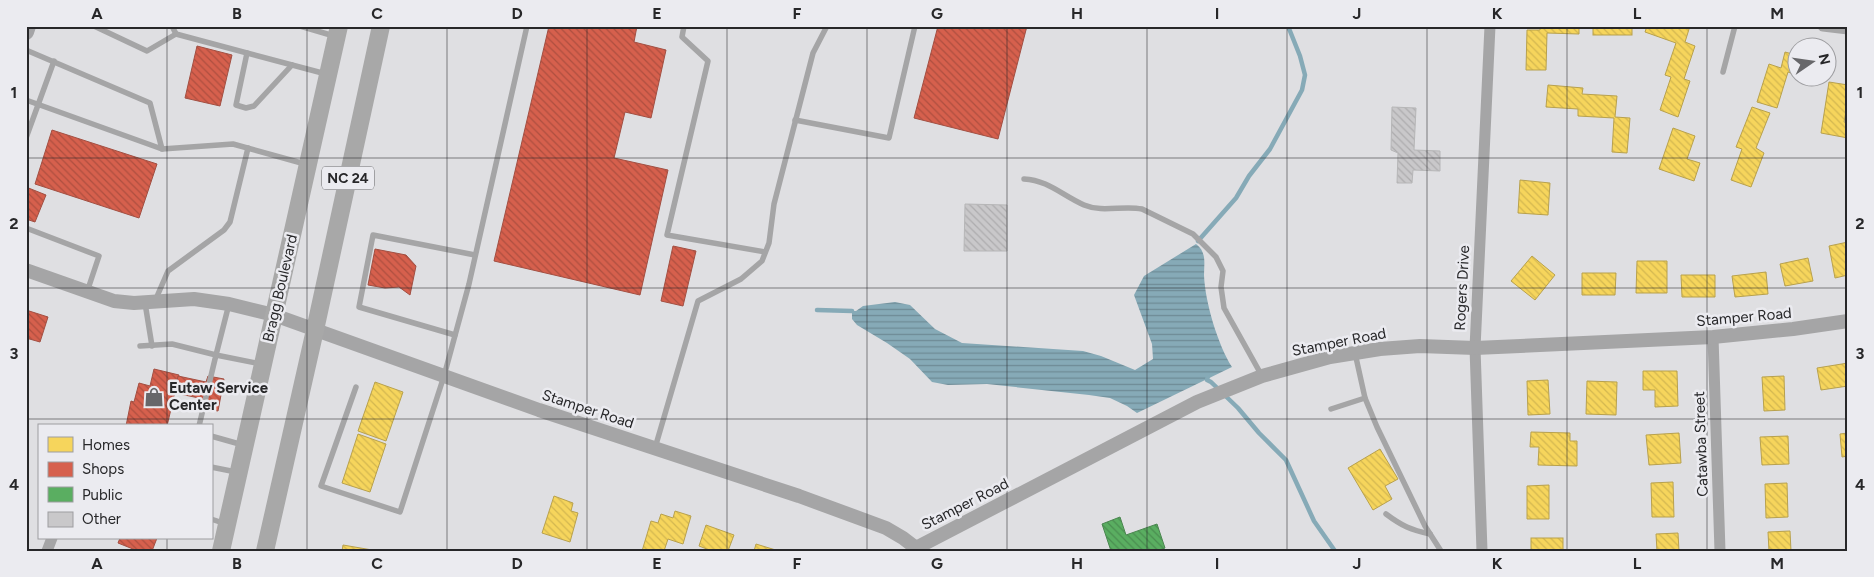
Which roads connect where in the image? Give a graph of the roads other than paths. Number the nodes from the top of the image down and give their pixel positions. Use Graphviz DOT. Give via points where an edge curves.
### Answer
graph roads {
  1 [pos="28,26"];
  2 [pos="94,26"];
  3 [pos="172,26"];
  4 [pos="300,26"];
  5 [pos="381,26"];
  6 [pos="527,26"];
  7 [pos="684,26"];
  8 [pos="827,26"];
  9 [pos="915,26"];
  10 [pos="1490,26"];
  11 [pos="1735,26"];
  12 [pos="1823,26"];
  13 [pos="1848,29"];
  14 [pos="26,32"];
  15 [pos="338,32"];
  16 [pos="176,34"];
  17 [pos="26,50"];
  18 [pos="247,53"];
  19 [pos="54,61"];
  20 [pos="292,65"];
  21 [pos="1723,72"];
  22 [pos="328,74"];
  23 [pos="26,100"];
  24 [pos="38,104"];
  25 [pos="795,120"];
  26 [pos="26,138"];
  27 [pos="248,148"];
  28 [pos="162,149"];
  29 [pos="308,165"];
  30 [pos="1024,179"];
  31 [pos="26,228"];
  32 [pos="765,252"];
  33 [pos="475,255"];
  34 [pos="26,270"];
  35 [pos="87,292"];
  36 [pos="150,302"];
  37 [pos="229,304"];
  38 [pos="274,315"];
  39 [pos="1848,320"];
  40 [pos="315,330"];
  41 [pos="455,335"];
  42 [pos="1713,337"];
  43 [pos="140,346"];
  44 [pos="152,346"];
  45 [pos="1474,348"];
  46 [pos="1355,353"];
  47 [pos="216,355"];
  48 [pos="263,364"];
  49 [pos="444,376"];
  50 [pos="1262,376"];
  51 [pos="356,387"];
  52 [pos="1365,398"];
  53 [pos="1331,409"];
  54 [pos="199,424"];
  55 [pos="212,436"];
  56 [pos="245,445"];
  57 [pos="655,448"];
  58 [pos="212,466"];
  59 [pos="239,473"];
  60 [pos="1386,514"];
  61 [pos="219,522"];
  62 [pos="1430,534"];
  63 [pos="918,549"];
  64 [pos="221,551"];
  65 [pos="265,551"];
  66 [pos="1441,551"];
  67 [pos="1482,551"];
  68 [pos="1720,551"];
  1 -- 14 [label="main road"];
  2 -- 16 [label="lane" via="147,51"];
  3 -- 16 [label="lane"];
  4 -- 15 [label="lane"];
  5 -- 40 [label="main road, NC 24"];
  6 -- 33 [label="lane"];
  7 -- 32 [label="lane" via="682,37 708,61 667,235"];
  8 -- 25 [label="lane" via="813,53"];
  9 -- 25 [label="lane" via="889,138"];
  10 -- 45 [label="street, Rogers Drive"];
  11 -- 21 [label="lane"];
  12 -- 13 [label="street"];
  15 -- 22 [label="main road, Bragg Boulevard / NC 24"];
  16 -- 18 [label="lane"];
  17 -- 19 [label="lane"];
  18 -- 20 [label="lane"];
  18 -- 20 [label="lane" via="236,105 246,108 254,106"];
  19 -- 24 [label="lane"];
  19 -- 28 [label="lane" via="150,103"];
  20 -- 22 [label="lane"];
  22 -- 29 [label="main road, Bragg Boulevard / NC 24"];
  23 -- 24 [label="lane"];
  24 -- 26 [label="lane"];
  24 -- 28 [label="lane"];
  25 -- 32 [label="lane"];
  27 -- 28 [label="lane" via="233,144"];
  27 -- 29 [label="lane"];
  27 -- 36 [label="lane" via="230,222 224,230 168,271"];
  29 -- 38 [label="main road, Bragg Boulevard / NC 24"];
  30 -- 50 [label="lane" via="1037,179 1097,209 1142,209 1193,234 1216,256 1223,271 1224,308"];
  31 -- 35 [label="lane" via="99,256"];
  32 -- 57 [label="lane" via="762,261 740,279 698,301"];
  33 -- 41 [label="lane"];
  33 -- 41 [label="lane" via="373,235 358,307"];
  34 -- 35 [label="street, Stamper Road"];
  35 -- 36 [label="street, Stamper Road" via="114,301"];
  36 -- 37 [label="street, Stamper Road" via="194,299"];
  36 -- 44 [label="lane"];
  37 -- 38 [label="street, Stamper Road"];
  37 -- 47 [label="lane"];
  38 -- 40 [label="street, Stamper Road"];
  38 -- 48 [label="main road, Bragg Boulevard / NC 24"];
  39 -- 42 [label="street, Stamper Road"];
  40 -- 49 [label="street, Stamper Road"];
  40 -- 65 [label="main road, NC 24"];
  41 -- 49 [label="lane"];
  42 -- 45 [label="street, Stamper Road"];
  42 -- 68 [label="street, Catawba Street"];
  43 -- 44 [label="lane"];
  44 -- 47 [label="lane" via="172,344"];
  45 -- 46 [label="street, Stamper Road" via="1420,346"];
  45 -- 67 [label="street, Rogers Drive"];
  46 -- 50 [label="street, Stamper Road"];
  46 -- 52 [label="lane"];
  47 -- 48 [label="lane"];
  47 -- 54 [label="lane"];
  48 -- 56 [label="main road, Bragg Boulevard / NC 24"];
  49 -- 51 [label="lane" via="400,512 321,486"];
  49 -- 57 [label="street, Stamper Road"];
  50 -- 63 [label="street, Stamper Road" via="1193,404"];
  52 -- 53 [label="lane"];
  52 -- 62 [label="lane"];
  55 -- 56 [label="lane"];
  56 -- 59 [label="main road, Bragg Boulevard / NC 24"];
  57 -- 63 [label="street, Stamper Road" via="886,528"];
  58 -- 59 [label="lane"];
  59 -- 61 [label="main road, Bragg Boulevard / NC 24"];
  60 -- 62 [label="lane" via="1400,525"];
  61 -- 64 [label="main road, Bragg Boulevard / NC 24"];
  62 -- 66 [label="lane"];
}
